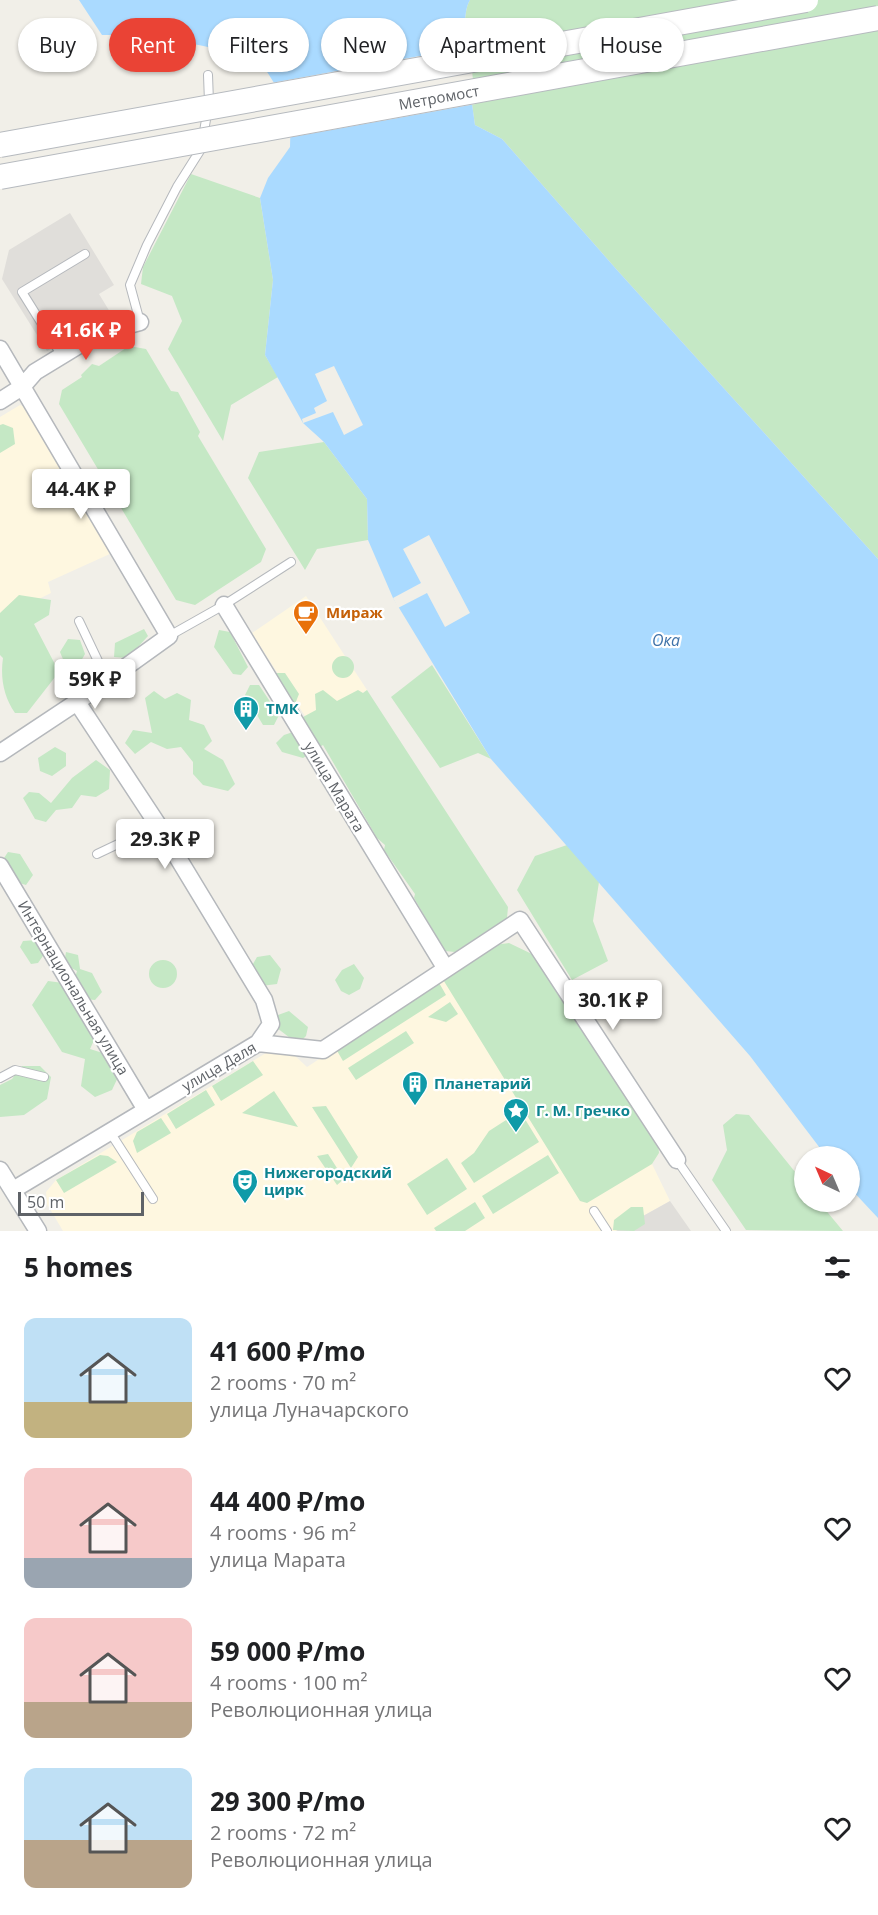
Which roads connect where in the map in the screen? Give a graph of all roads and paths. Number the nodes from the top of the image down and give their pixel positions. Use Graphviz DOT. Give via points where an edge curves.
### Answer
graph roads {
  1 [pos="806,0"];
  2 [pos="878,18"];
  3 [pos="208,75"];
  4 [pos="0,145"];
  5 [pos="0,177"];
  6 [pos="85,254"];
  7 [pos="140,322"];
  8 [pos="0,349"];
  9 [pos="62,356"];
  10 [pos="22,387"];
  11 [pos="0,401"];
  12 [pos="291,562"];
  13 [pos="224,605"];
  14 [pos="79,621"];
  15 [pos="169,636"];
  16 [pos="107,680"];
  17 [pos="77,702"];
  18 [pos="0,753"];
  19 [pos="158,825"];
  20 [pos="97,854"];
  21 [pos="0,866"];
  22 [pos="446,969"];
  23 [pos="258,1042"];
  24 [pos="44,1077"];
  25 [pos="0,1078"];
  26 [pos="146,1110"];
  27 [pos="110,1132"];
  28 [pos="677,1160"];
  29 [pos="0,1170"];
  30 [pos="13,1190"];
  31 [pos="153,1199"];
  32 [pos="594,1211"];
  33 [pos="38,1231"];
  34 [pos="607,1231"];
  35 [pos="726,1231"];
  1 -- 4 [label="main road, Метромост, bridge"];
  2 -- 5 [label="main road, Метромост, bridge"];
  3 -- 7 [label="lane" via="201,149 177,187 130,285"];
  6 -- 9 [label="lane" via="22,292"];
  7 -- 9 [label="street" via="99,333"];
  8 -- 10 [label="street"];
  9 -- 10 [label="street" via="35,372"];
  10 -- 11 [label="street"];
  10 -- 15 [label="street"];
  12 -- 13 [label="lane"];
  13 -- 15 [label="lane"];
  13 -- 22 [label="street, улица Марата"];
  14 -- 16 [label="lane"];
  15 -- 16 [label="street"];
  16 -- 17 [label="street"];
  17 -- 18 [label="street"];
  17 -- 19 [label="street"];
  19 -- 20 [label="lane"];
  19 -- 23 [label="street" via="264,1000 271,1023"];
  21 -- 26 [label="street, Интернациональная улица"];
  22 -- 23 [label="street, улица Даля" via="323,1050"];
  22 -- 28 [label="street, улица Даля" via="520,920"];
  23 -- 26 [label="street, улица Даля"];
  24 -- 25 [label="lane" via="15,1070"];
  26 -- 27 [label="street, улица Даля"];
  27 -- 30 [label="street, улица Даля"];
  27 -- 31 [label="lane"];
  28 -- 35 [label="lane"];
  29 -- 30 [label="street"];
  30 -- 33 [label="street"];
  32 -- 34 [label="lane"];
}
